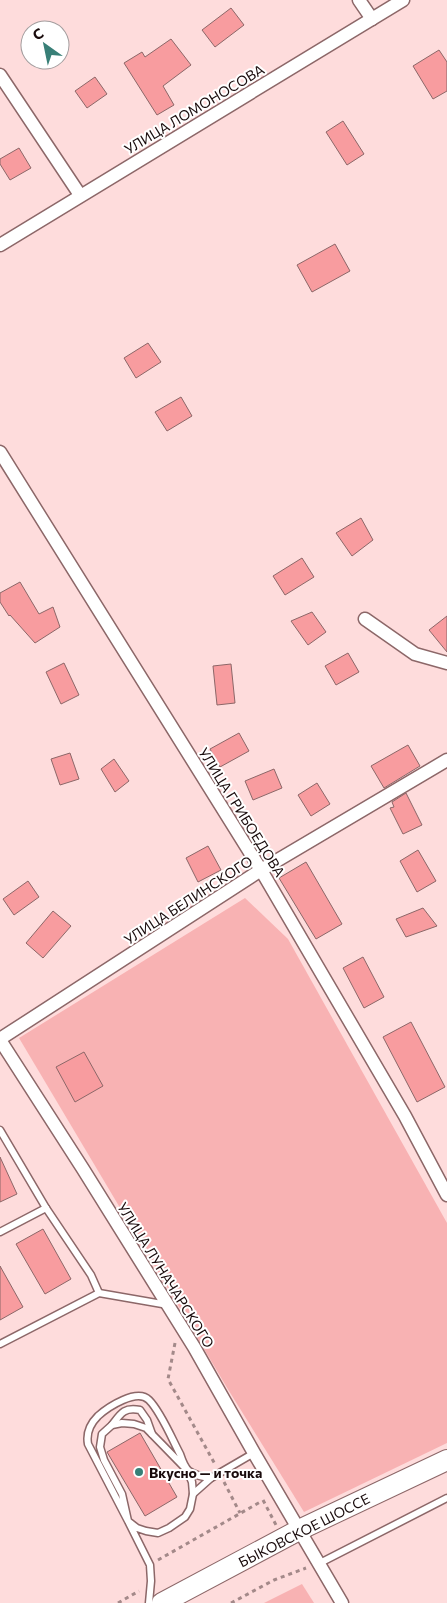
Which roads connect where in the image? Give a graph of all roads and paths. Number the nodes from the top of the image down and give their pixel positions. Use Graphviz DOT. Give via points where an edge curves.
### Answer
graph roads {
  1 [pos="359,0"];
  2 [pos="403,0"];
  3 [pos="372,19"];
  4 [pos="0,75"];
  5 [pos="80,196"];
  6 [pos="0,245"];
  7 [pos="0,452"];
  8 [pos="365,619"];
  9 [pos="447,663"];
  10 [pos="447,760"];
  11 [pos="261,870"];
  12 [pos="0,1040"];
  13 [pos="0,1130"];
  14 [pos="447,1195"];
  15 [pos="46,1208"];
  16 [pos="0,1232"];
  17 [pos="99,1293"];
  18 [pos="168,1304"];
  19 [pos="0,1344"];
  20 [pos="168,1380"];
  21 [pos="112,1425"];
  22 [pos="152,1435"];
  23 [pos="254,1453"];
  24 [pos="447,1460"];
  25 [pos="187,1470"];
  26 [pos="220,1474"];
  27 [pos="211,1478"];
  28 [pos="277,1493"];
  29 [pos="193,1494"];
  30 [pos="447,1498"];
  31 [pos="262,1501"];
  32 [pos="240,1513"];
  33 [pos="128,1521"];
  34 [pos="269,1530"];
  35 [pos="299,1530"];
  36 [pos="318,1564"];
  37 [pos="150,1565"];
  38 [pos="142,1590"];
  39 [pos="118,1603"];
  40 [pos="149,1603"];
  41 [pos="162,1603"];
  42 [pos="231,1603"];
  43 [pos="342,1603"];
  1 -- 3 [label="street"];
  2 -- 3 [label="street, УЛИЦА ЛОМОНОСОВА"];
  3 -- 5 [label="street, УЛИЦА ЛОМОНОСОВА"];
  4 -- 5 [label="street"];
  5 -- 6 [label="street, УЛИЦА ЛОМОНОСОВА"];
  7 -- 11 [label="street, УЛИЦА ГРИБОЕДОВА"];
  8 -- 9 [label="street" via="415,654"];
  10 -- 11 [label="street, УЛИЦА БЕЛИНСКОГО"];
  11 -- 12 [label="street, УЛИЦА БЕЛИНСКОГО"];
  11 -- 14 [label="street, УЛИЦА ГРИБОЕДОВА" via="405,1116"];
  12 -- 18 [label="street, УЛИЦА ЛУНАЧАРСКОГО"];
  13 -- 15 [label="lane"];
  15 -- 16 [label="lane"];
  15 -- 17 [label="lane" via="91,1275"];
  17 -- 18 [label="lane"];
  17 -- 19 [label="lane"];
  18 -- 23 [label="street, УЛИЦА ЛУНАЧАРСКОГО"];
  20 -- 26 [label="path"];
  21 -- 22 [label="lane" via="134,1424 146,1428"];
  21 -- 22 [label="lane" via="122,1412 132,1408 140,1410"];
  21 -- 33 [label="lane" via="102,1434 100,1447 122,1494"];
  22 -- 25 [label="lane"];
  23 -- 26 [label="lane"];
  23 -- 28 [label="street, УЛИЦА ЛУНАЧАРСКОГО"];
  24 -- 35 [label="main road, БЫКОВСКОЕ ШОССЕ"];
  25 -- 27 [label="lane"];
  25 -- 29 [label="lane"];
  25 -- 33 [label="lane" via="149,1399 130,1397 98,1417 90,1427 88,1444"];
  26 -- 27 [label="lane"];
  26 -- 32 [label="path"];
  27 -- 29 [label="lane"];
  28 -- 31 [label="path"];
  28 -- 35 [label="street, УЛИЦА ЛУНАЧАРСКОГО"];
  29 -- 33 [label="lane" via="190,1510 184,1517 158,1533 137,1528"];
  30 -- 36 [label="lane"];
  31 -- 32 [label="path"];
  31 -- 34 [label="path" via="276,1526"];
  32 -- 37 [label="path"];
  33 -- 37 [label="lane"];
  35 -- 36 [label="street, УЛИЦА ЛУНАЧАРСКОГО"];
  35 -- 41 [label="main road, БЫКОВСКОЕ ШОССЕ"];
  36 -- 42 [label="path" via="274,1580"];
  36 -- 43 [label="street, УЛИЦА ЛУНАЧАРСКОГО"];
  37 -- 40 [label="lane"];
  38 -- 39 [label="path"];
}
